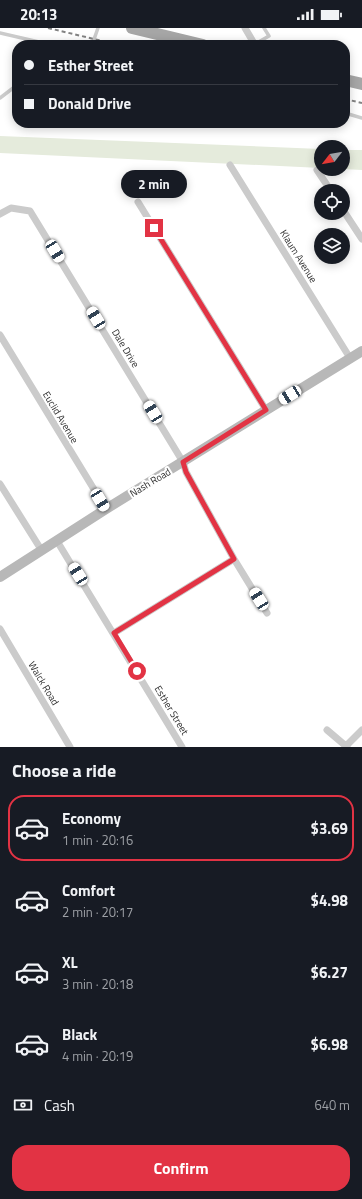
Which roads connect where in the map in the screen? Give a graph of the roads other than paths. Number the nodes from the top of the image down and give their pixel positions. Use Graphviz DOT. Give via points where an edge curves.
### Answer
graph roads {
  1 [pos="98,28"];
  2 [pos="132,28"];
  3 [pos="245,28"];
  4 [pos="264,28"];
  5 [pos="147,30"];
  6 [pos="0,33"];
  7 [pos="30,40"];
  8 [pos="94,40"];
  9 [pos="186,40"];
  10 [pos="252,40"];
  11 [pos="263,40"];
  12 [pos="350,81"];
  13 [pos="362,84"];
  14 [pos="12,89"];
  15 [pos="0,98"];
  16 [pos="350,114"];
  17 [pos="362,118"];
  18 [pos="230,165"];
  19 [pos="138,202"];
  20 [pos="0,214"];
  21 [pos="350,220"];
  22 [pos="362,239"];
  23 [pos="0,335"];
  24 [pos="362,351"];
  25 [pos="350,358"];
  26 [pos="266,410"];
  27 [pos="183,462"];
  28 [pos="0,484"];
  29 [pos="106,509"];
  30 [pos="57,541"];
  31 [pos="42,550"];
  32 [pos="234,559"];
  33 [pos="0,577"];
  34 [pos="267,613"];
  35 [pos="0,628"];
  36 [pos="114,633"];
  37 [pos="327,730"];
  38 [pos="362,730"];
  39 [pos="70,747"];
  40 [pos="182,747"];
  41 [pos="347,747"];
  1 -- 8 [label="lane"];
  2 -- 5 [label="main road"];
  3 -- 10 [label="street"];
  4 -- 11 [label="lane" via="269,36"];
  5 -- 9 [label="main road"];
  6 -- 7 [label="lane"];
  12 -- 13 [label="main road"];
  14 -- 15 [label="lane"];
  16 -- 17 [label="lane"];
  18 -- 25 [label="street, Klaum Avenue"];
  19 -- 26 [label="street"];
  20 -- 27 [label="street, Dale Drive" via="11,208 30,211"];
  21 -- 22 [label="street"];
  23 -- 29 [label="street, Euclid Avenue"];
  24 -- 25 [label="main road, Nash Road"];
  25 -- 26 [label="main road, Nash Road"];
  26 -- 27 [label="main road, Nash Road"];
  27 -- 29 [label="main road, Nash Road"];
  27 -- 32 [label="street, Dale Drive"];
  28 -- 31 [label="street"];
  29 -- 30 [label="main road, Nash Road"];
  30 -- 31 [label="main road, Nash Road"];
  30 -- 36 [label="street, Esther Street"];
  31 -- 33 [label="main road, Nash Road"];
  32 -- 34 [label="street, Dale Drive"];
  32 -- 36 [label="street"];
  35 -- 39 [label="street, Walck Road"];
  36 -- 40 [label="street, Esther Street"];
  37 -- 41 [label="street"];
  38 -- 41 [label="street"];
}
